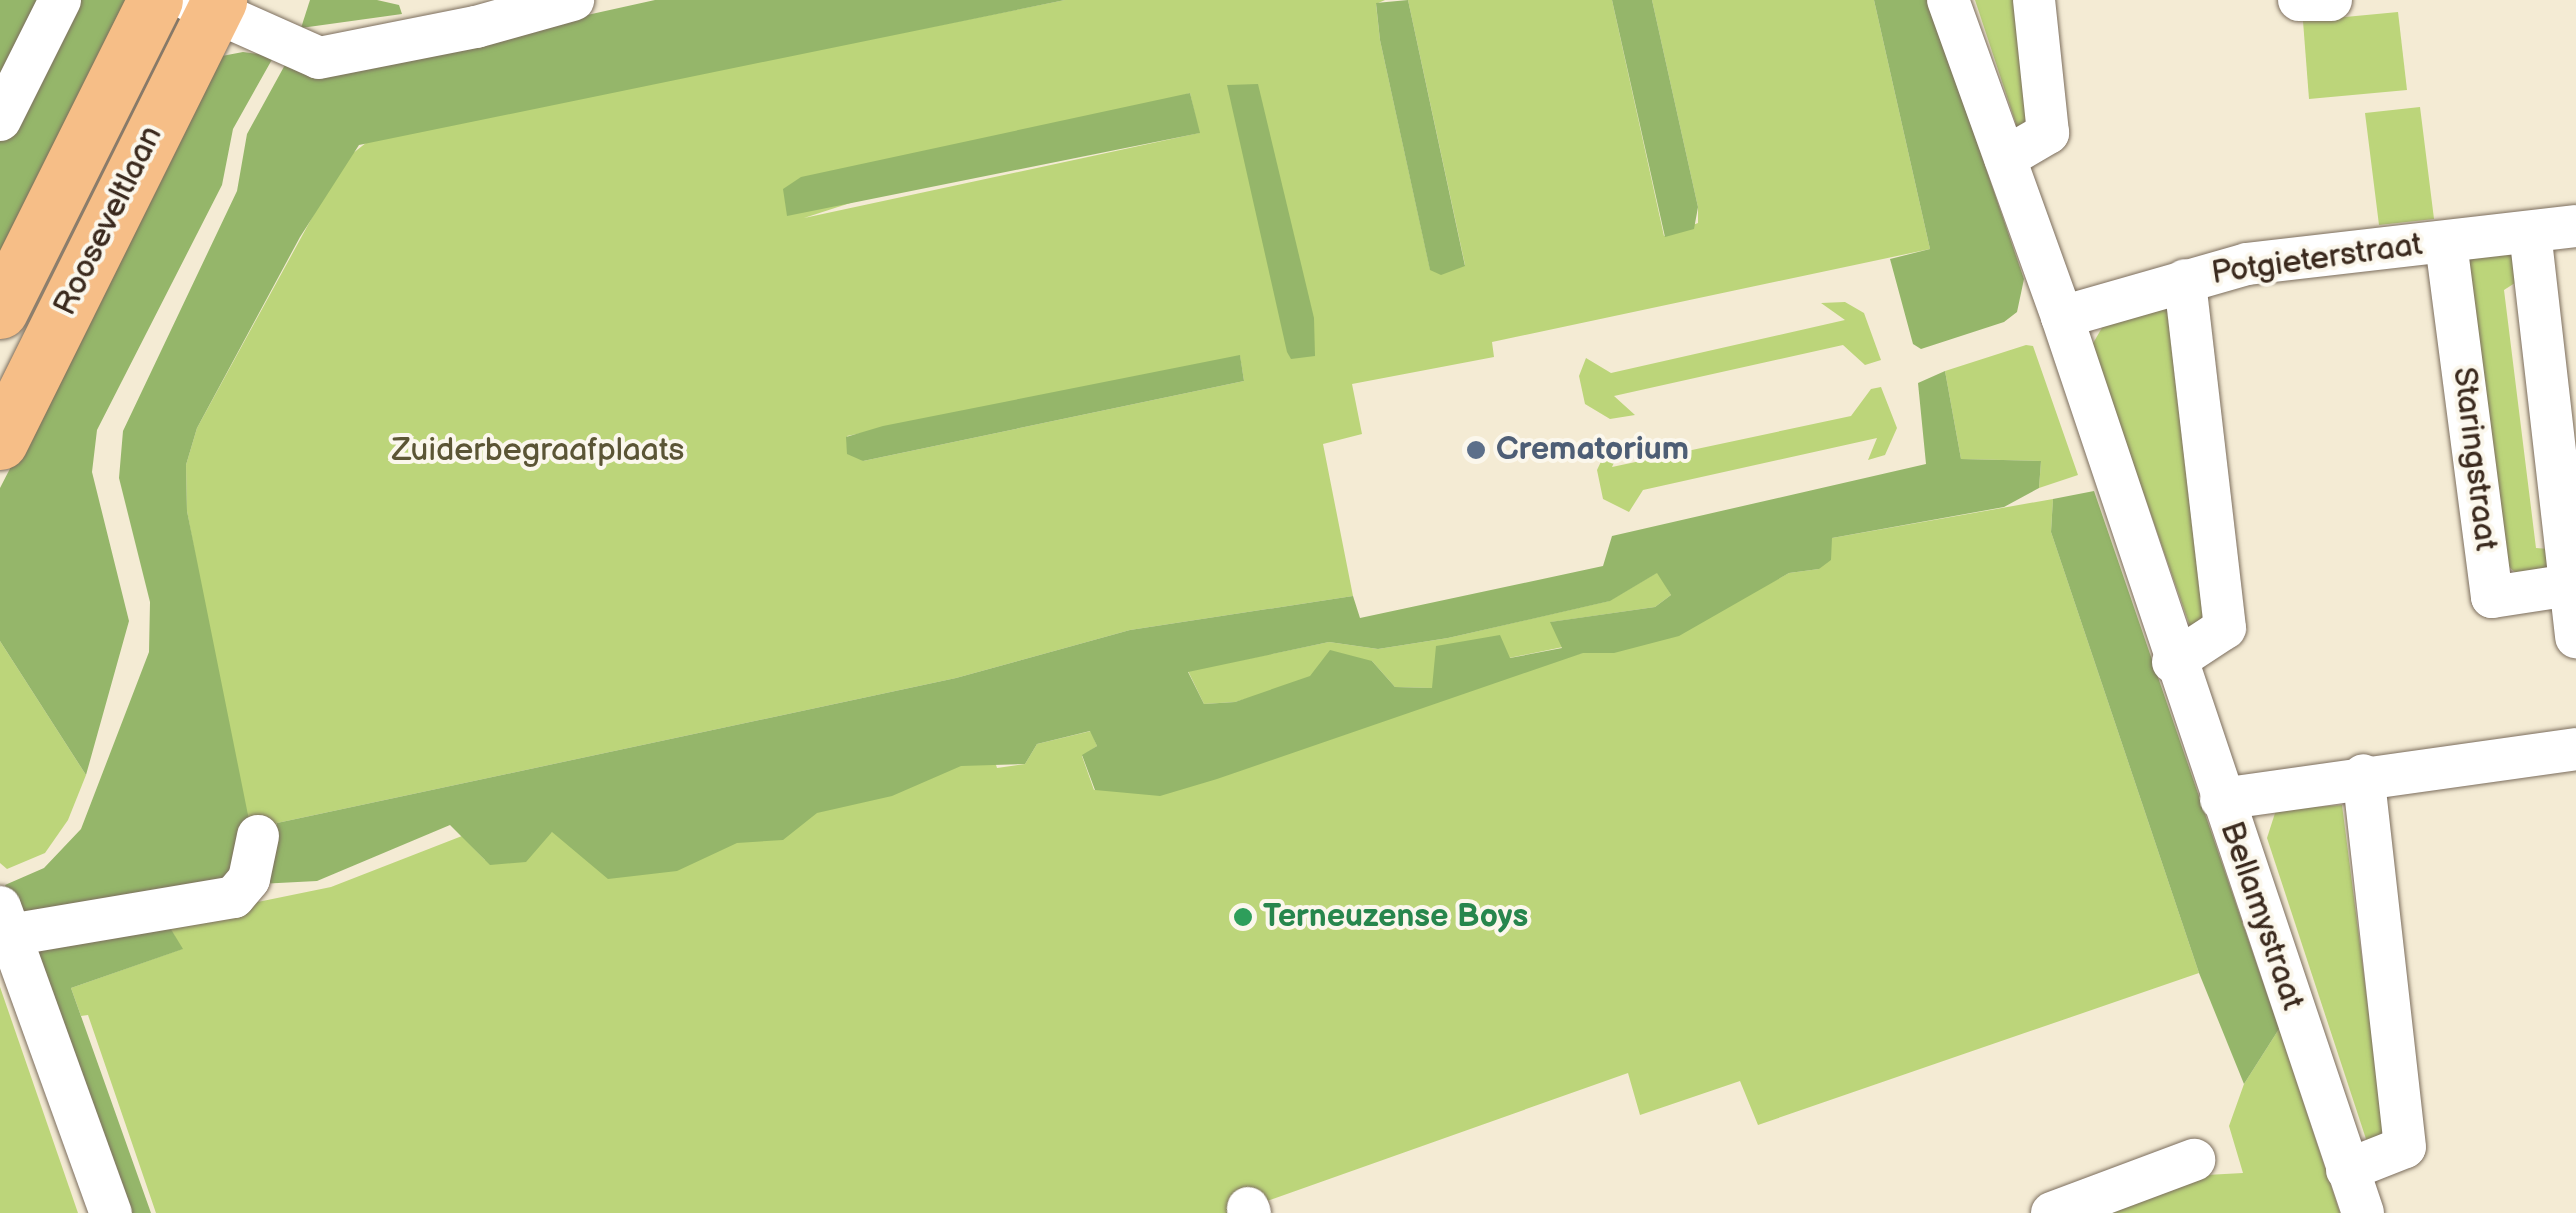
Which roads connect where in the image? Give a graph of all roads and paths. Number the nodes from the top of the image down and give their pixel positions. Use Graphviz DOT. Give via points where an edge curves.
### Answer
graph roads {
  1 [pos="60,0"];
  2 [pos="155,0"];
  3 [pos="573,0"];
  4 [pos="1948,0"];
  5 [pos="2034,0"];
  6 [pos="2299,0"];
  7 [pos="2331,0"];
  8 [pos="207,4"];
  9 [pos="0,120"];
  10 [pos="2005,158"];
  11 [pos="2576,226"];
  12 [pos="2530,232"];
  13 [pos="2446,243"];
  14 [pos="2185,280"];
  15 [pos="0,311"];
  16 [pos="2062,318"];
  17 [pos="0,442"];
  18 [pos="2570,585"];
  19 [pos="2576,637"];
  20 [pos="2173,662"];
  21 [pos="2576,749"];
  22 [pos="2363,775"];
  23 [pos="2222,799"];
  24 [pos="258,836"];
  25 [pos="5,921"];
  26 [pos="2194,1160"];
  27 [pos="2348,1170"];
  28 [pos="111,1213"];
  29 [pos="2052,1213"];
  30 [pos="2363,1213"];
  1 -- 9 [label="street"];
  2 -- 15 [label="main road, Rooseveltlaan"];
  3 -- 8 [label="street" via="319,58"];
  4 -- 10 [label="street, Bellamystraat"];
  5 -- 10 [label="street" via="2048,132"];
  6 -- 7 [label="street"];
  8 -- 17 [label="main road, Rooseveltlaan"];
  10 -- 16 [label="street, Bellamystraat"];
  11 -- 12 [label="street, Potgieterstraat"];
  12 -- 13 [label="street, Potgieterstraat"];
  12 -- 18 [label="street"];
  13 -- 14 [label="street, Potgieterstraat" via="2247,264"];
  13 -- 18 [label="street, Staringstraat" via="2492,597"];
  14 -- 16 [label="street, Potgieterstraat"];
  14 -- 20 [label="street" via="2224,628"];
  16 -- 20 [label="street, Bellamystraat"];
  18 -- 19 [label="street"];
  20 -- 23 [label="street, Bellamystraat"];
  21 -- 22 [label="street"];
  22 -- 23 [label="street"];
  22 -- 27 [label="street" via="2406,1148"];
  23 -- 27 [label="street, Bellamystraat"];
  24 -- 25 [label="street" via="249,879 234,897"];
  25 -- 28 [label="street"];
  26 -- 29 [label="street"];
  27 -- 30 [label="street, Bellamystraat"];
}
